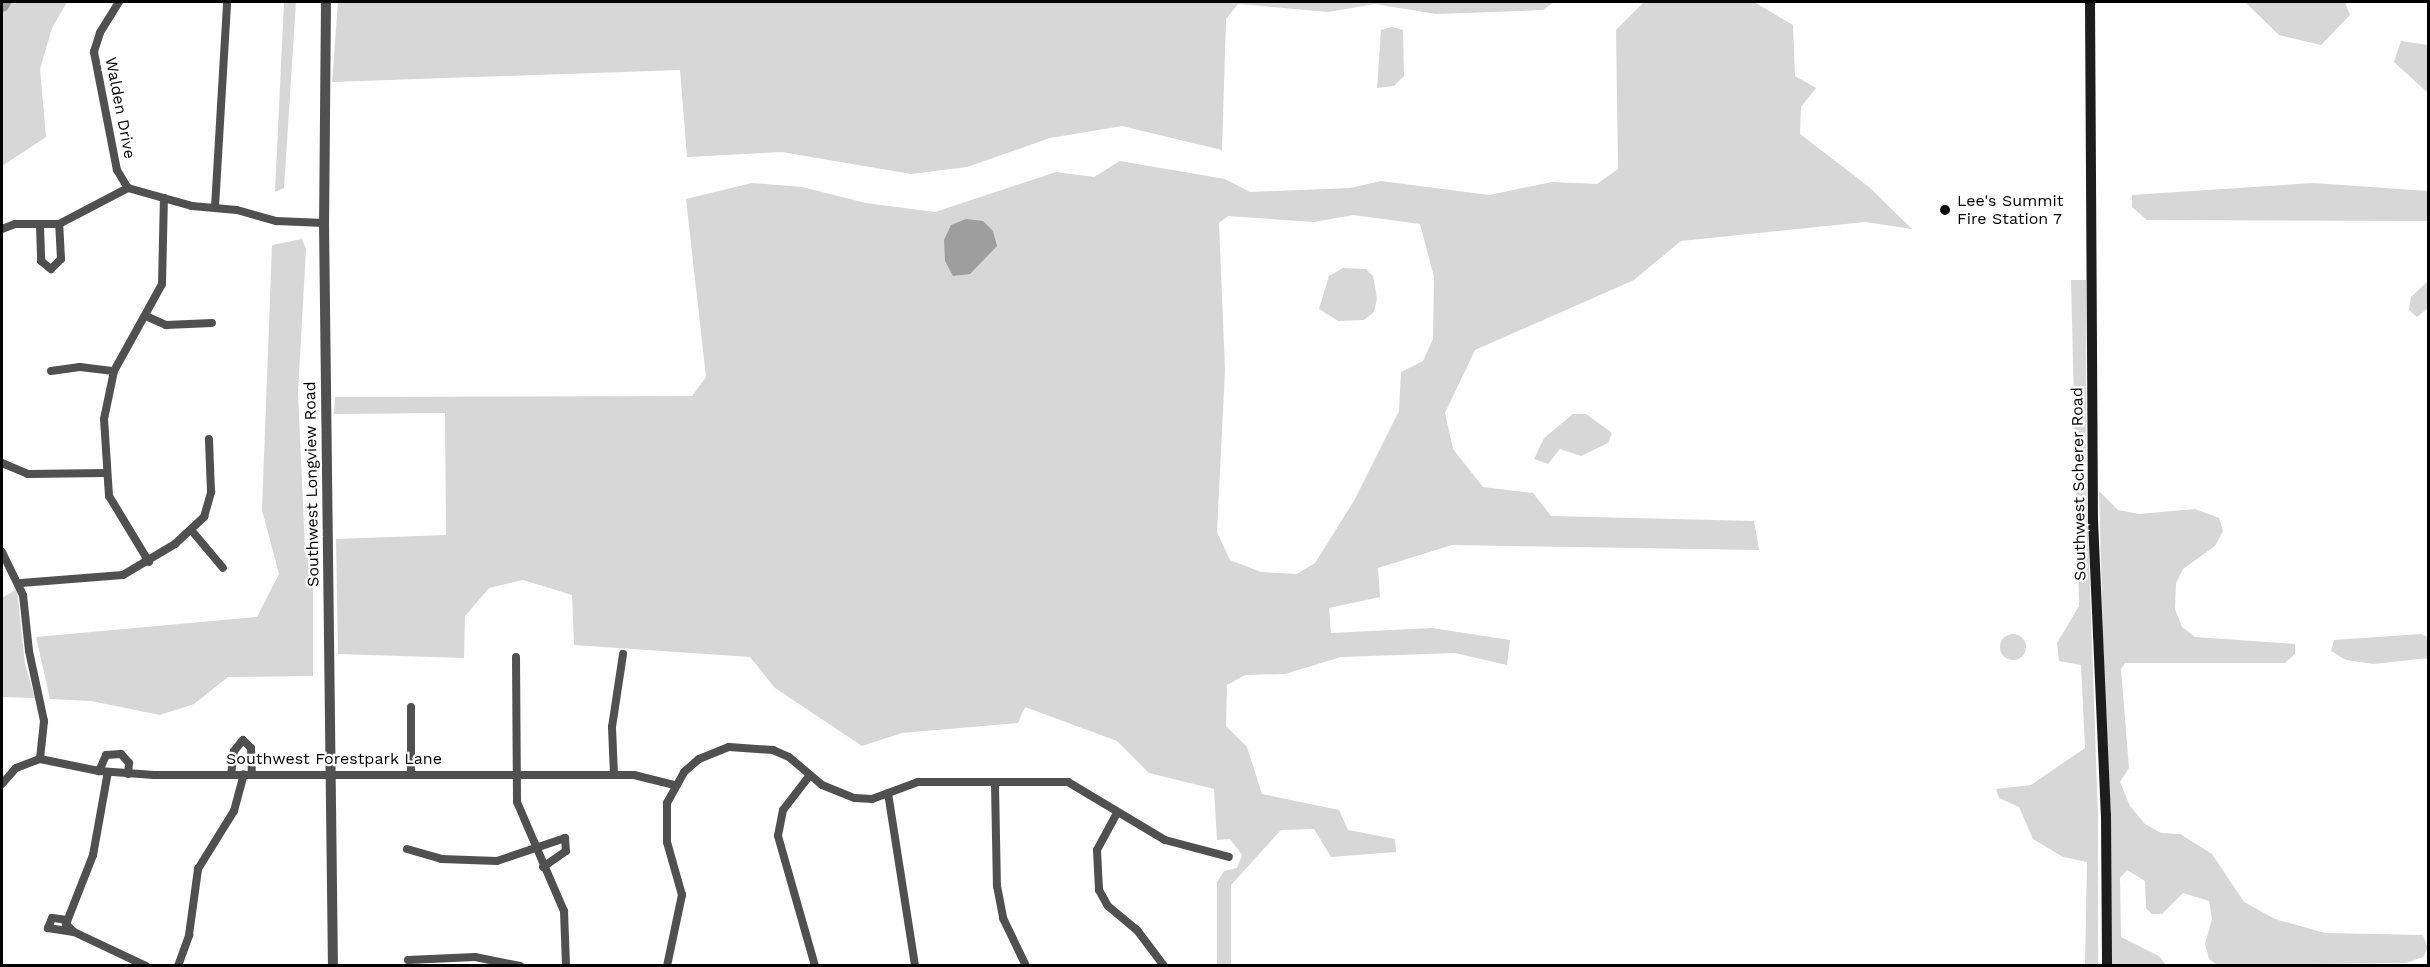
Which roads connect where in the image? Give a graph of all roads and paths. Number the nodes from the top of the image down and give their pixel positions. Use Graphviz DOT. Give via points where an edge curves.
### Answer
graph roads {
  1 [pos="119,2"];
  2 [pos="227,2"];
  3 [pos="326,2"];
  4 [pos="2090,2"];
  5 [pos="128,188"];
  6 [pos="164,198"];
  7 [pos="215,207"];
  8 [pos="324,223"];
  9 [pos="59,224"];
  10 [pos="40,226"];
  11 [pos="2,229"];
  12 [pos="148,317"];
  13 [pos="212,323"];
  14 [pos="114,371"];
  15 [pos="51,372"];
  16 [pos="209,439"];
  17 [pos="2,463"];
  18 [pos="106,473"];
  19 [pos="192,531"];
  20 [pos="2,552"];
  21 [pos="149,562"];
  22 [pos="223,568"];
  23 [pos="21,583"];
  24 [pos="623,654"];
  25 [pos="516,657"];
  26 [pos="411,707"];
  27 [pos="40,759"];
  28 [pos="104,772"];
  29 [pos="128,774"];
  30 [pos="248,774"];
  31 [pos="331,774"];
  32 [pos="411,774"];
  33 [pos="516,774"];
  34 [pos="231,775"];
  35 [pos="614,775"];
  36 [pos="810,775"];
  37 [pos="2,784"];
  38 [pos="674,785"];
  39 [pos="995,785"];
  40 [pos="888,793"];
  41 [pos="1117,813"];
  42 [pos="533,848"];
  43 [pos="407,849"];
  44 [pos="1230,857"];
  45 [pos="543,867"];
  46 [pos="67,920"];
  47 [pos="74,932"];
  48 [pos="408,960"];
  49 [pos="146,966"];
  50 [pos="178,966"];
  51 [pos="333,966"];
  52 [pos="520,966"];
  53 [pos="566,966"];
  54 [pos="667,966"];
  55 [pos="815,966"];
  56 [pos="915,966"];
  57 [pos="1026,966"];
  58 [pos="1164,966"];
  59 [pos="2106,966"];
  1 -- 5 [label="street, Walden Drive" via="100,33 94,52 117,170"];
  2 -- 7 [label="street"];
  3 -- 8 [label="street, Southwest Longview Road"];
  4 -- 59 [label="main road, Southwest Scherer Road" via="2093,520 2106,815"];
  5 -- 6 [label="street"];
  5 -- 9 [label="street"];
  6 -- 7 [label="street"];
  6 -- 12 [label="street" via="162,284"];
  7 -- 8 [label="street" via="276,221"];
  8 -- 31 [label="street, Southwest Longview Road"];
  9 -- 10 [label="street"];
  9 -- 10 [label="street" via="61,259 51,269 41,261"];
  10 -- 11 [label="street" via="15,224"];
  12 -- 13 [label="street" via="166,325"];
  12 -- 14 [label="street"];
  14 -- 15 [label="street" via="80,367"];
  14 -- 18 [label="street" via="105,403"];
  16 -- 19 [label="street" via="211,492 204,516"];
  17 -- 18 [label="street" via="28,474"];
  18 -- 21 [label="street" via="109,496 119,518"];
  19 -- 21 [label="street"];
  19 -- 22 [label="street"];
  20 -- 23 [label="street"];
  21 -- 23 [label="street" via="123,575"];
  23 -- 27 [label="street" via="44,721"];
  24 -- 35 [label="street" via="612,727"];
  25 -- 33 [label="street"];
  26 -- 32 [label="street"];
  27 -- 28 [label="street, Southwest Forestpark Lane"];
  27 -- 37 [label="street" via="16,768"];
  28 -- 29 [label="street, Southwest Forestpark Lane"];
  28 -- 29 [label="street" via="106,755 121,754 129,763"];
  28 -- 46 [label="street" via="93,855"];
  29 -- 34 [label="street, Southwest Forestpark Lane"];
  30 -- 31 [label="street, Southwest Forestpark Lane"];
  30 -- 34 [label="street, Southwest Forestpark Lane"];
  30 -- 34 [label="street" via="251,748 243,741 234,751"];
  30 -- 50 [label="street" via="234,811 198,868 189,935"];
  31 -- 32 [label="street, Southwest Forestpark Lane"];
  31 -- 51 [label="street, Southwest Longview Road"];
  32 -- 33 [label="street, Southwest Forestpark Lane"];
  33 -- 35 [label="street, Southwest Forestpark Lane"];
  33 -- 42 [label="street" via="519,813"];
  35 -- 38 [label="street, Southwest Forestpark Lane" via="650,777"];
  36 -- 38 [label="street" via="773,750 733,746 699,759"];
  36 -- 40 [label="street" via="822,785 855,798"];
  36 -- 55 [label="street" via="783,810 778,836"];
  38 -- 54 [label="street" via="665,829 679,879 681,910"];
  39 -- 40 [label="street" via="918,782"];
  39 -- 41 [label="street" via="1068,782"];
  39 -- 57 [label="street" via="997,886 1003,918"];
  40 -- 56 [label="street"];
  41 -- 44 [label="street" via="1165,840"];
  41 -- 58 [label="street" via="1097,850 1099,890 1108,906 1137,930"];
  42 -- 43 [label="street" via="497,861 441,859"];
  42 -- 45 [label="street"];
  42 -- 45 [label="street" via="565,838 566,851"];
  45 -- 53 [label="street" via="568,928"];
  46 -- 47 [label="street" via="68,928"];
  46 -- 47 [label="street" via="52,918 48,928"];
  47 -- 49 [label="street"];
  48 -- 52 [label="street" via="475,957"];
}
